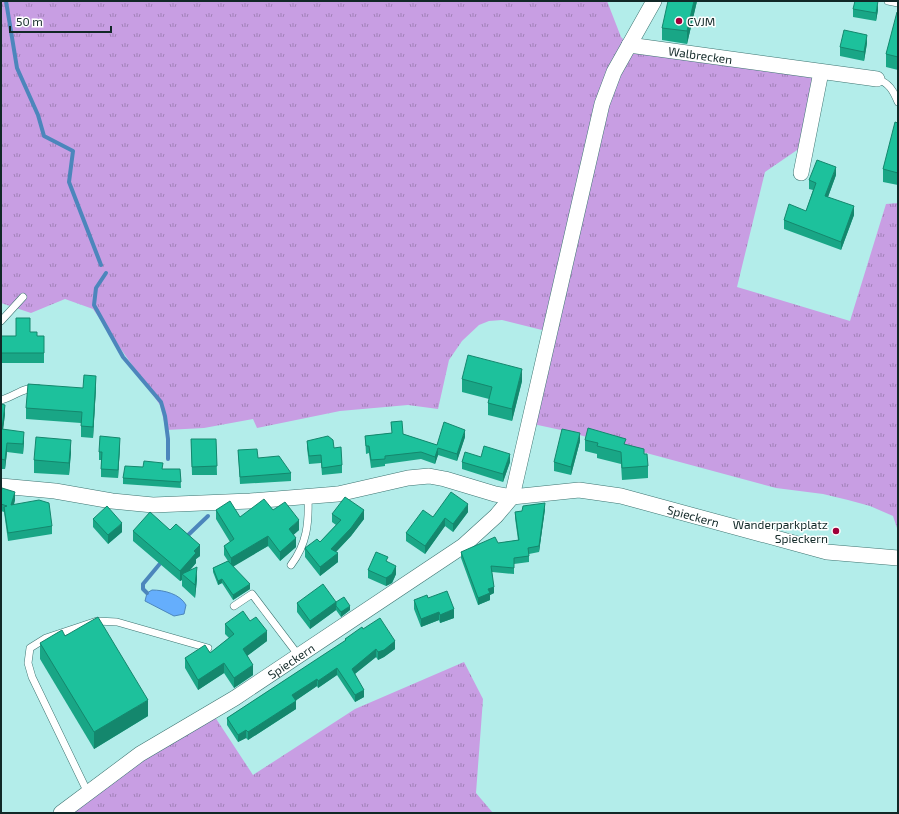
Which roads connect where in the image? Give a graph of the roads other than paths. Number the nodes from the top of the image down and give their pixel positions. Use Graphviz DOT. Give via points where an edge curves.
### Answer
graph roads {
  1 [pos="654,1"];
  2 [pos="888,1"];
  3 [pos="898,3"];
  4 [pos="629,44"];
  5 [pos="821,72"];
  6 [pos="877,79"];
  7 [pos="898,102"];
  8 [pos="801,173"];
  9 [pos="23,297"];
  10 [pos="1,321"];
  11 [pos="44,388"];
  12 [pos="1,400"];
  13 [pos="1,486"];
  14 [pos="308,497"];
  15 [pos="512,497"];
  16 [pos="898,558"];
  17 [pos="291,565"];
  18 [pos="234,606"];
  19 [pos="208,648"];
  20 [pos="299,656"];
  21 [pos="88,793"];
  22 [pos="61,813"];
  1 -- 4 [label="street"];
  2 -- 3 [label="lane"];
  4 -- 5 [label="street, Walbrecken"];
  4 -- 15 [label="street, Spieckern" via="611,78 600,111"];
  5 -- 6 [label="street, Walbrecken"];
  5 -- 8 [label="street"];
  6 -- 7 [label="lane" via="886,82"];
  9 -- 10 [label="lane"];
  11 -- 12 [label="lane" via="31,387"];
  13 -- 14 [label="street, Spieckern" via="55,491 142,505"];
  14 -- 15 [label="street, Spieckern" via="429,476"];
  14 -- 17 [label="lane" via="309,516 304,542"];
  15 -- 16 [label="street, Spieckern" via="562,490 593,491 621,496 827,552"];
  15 -- 20 [label="street, Spieckern" via="480,532 462,546"];
  18 -- 20 [label="lane" via="252,594"];
  19 -- 21 [label="lane" via="117,622 96,621 46,638 30,648 28,663 32,677"];
  20 -- 21 [label="street, Spieckern" via="212,713 140,754"];
  21 -- 22 [label="street, Spieckern"];
}
